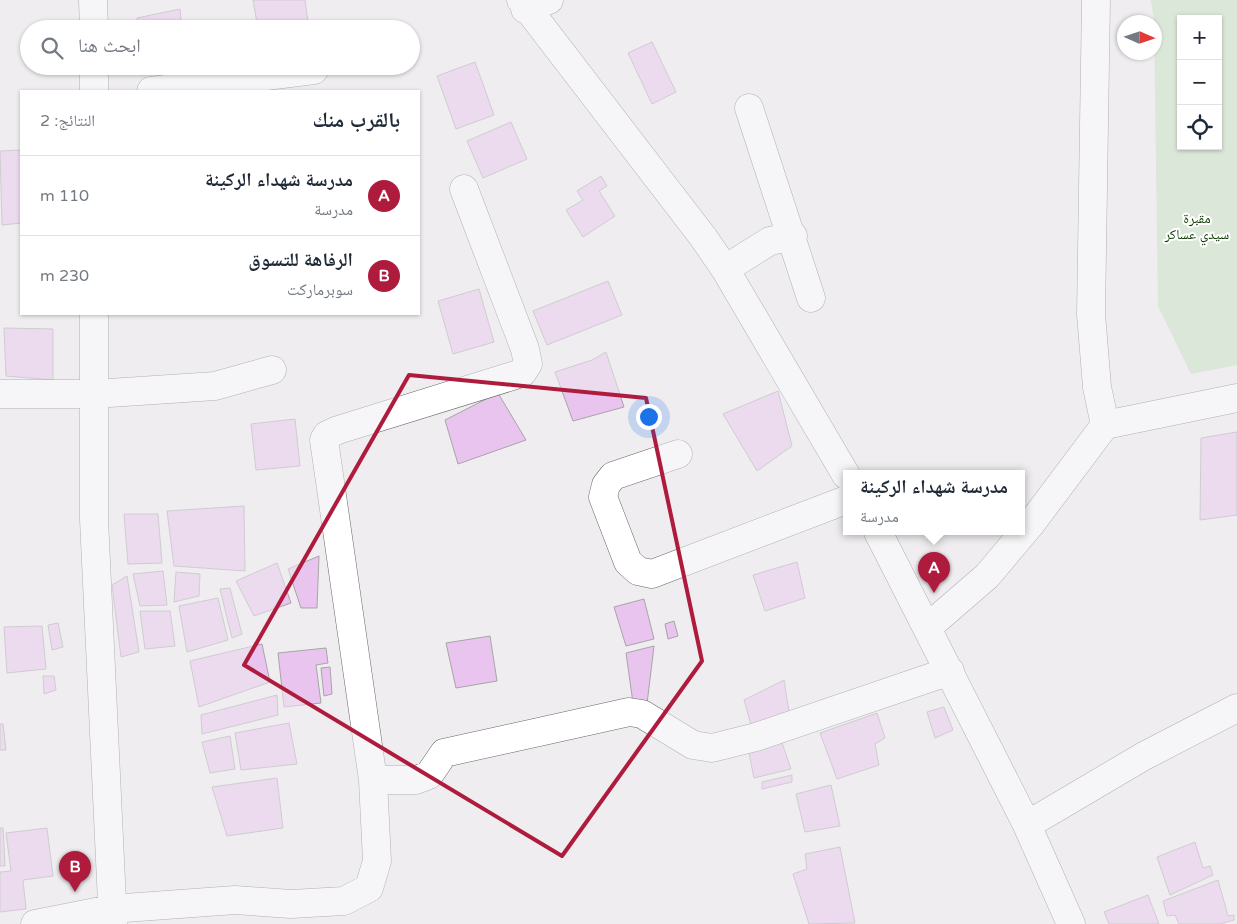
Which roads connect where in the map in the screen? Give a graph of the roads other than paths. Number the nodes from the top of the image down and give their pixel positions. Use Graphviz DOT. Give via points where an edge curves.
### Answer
graph roads {
  1 [pos="93,0"];
  2 [pos="1096,0"];
  3 [pos="532,3"];
  4 [pos="94,20"];
  5 [pos="94,75"];
  6 [pos="275,75"];
  7 [pos="94,90"];
  8 [pos="159,90"];
  9 [pos="749,108"];
  10 [pos="464,189"];
  11 [pos="793,236"];
  12 [pos="725,269"];
  13 [pos="811,298"];
  14 [pos="94,315"];
  15 [pos="272,370"];
  16 [pos="0,394"];
  17 [pos="94,394"];
  18 [pos="1237,398"];
  19 [pos="1105,425"];
  20 [pos="678,454"];
  21 [pos="843,470"];
  22 [pos="843,501"];
  23 [pos="1025,531"];
  24 [pos="880,535"];
  25 [pos="1022,535"];
  26 [pos="928,627"];
  27 [pos="950,671"];
  28 [pos="1237,708"];
  29 [pos="373,780"];
  30 [pos="1027,825"];
  31 [pos="112,916"];
  32 [pos="36,924"];
  33 [pos="1072,924"];
  1 -- 4 [label="street"];
  2 -- 19 [label="street" via="1091,314 1097,387"];
  3 -- 12 [label="street"];
  5 -- 7 [label="street"];
  6 -- 8 [label="street"];
  9 -- 11 [label="street"];
  10 -- 29 [label="street" via="528,364 522,373 338,430 324,440"];
  11 -- 12 [label="street" via="770,241"];
  11 -- 13 [label="street"];
  12 -- 21 [label="street"];
  14 -- 17 [label="street"];
  15 -- 17 [label="street" via="215,386"];
  16 -- 17 [label="street"];
  17 -- 31 [label="street" via="94,519"];
  18 -- 19 [label="street"];
  19 -- 23 [label="street"];
  20 -- 22 [label="street" via="613,476 606,485 603,497 628,562 638,571 652,574"];
  24 -- 26 [label="street"];
  25 -- 26 [label="street" via="993,569"];
  26 -- 27 [label="street"];
  27 -- 29 [label="street" via="756,737 712,748 693,745 642,714 629,712 444,754 429,774 416,780"];
  27 -- 30 [label="street"];
  28 -- 30 [label="street" via="1144,756"];
  29 -- 31 [label="street" via="377,861 369,888 358,894 344,901 291,904 235,900"];
  30 -- 33 [label="street"];
  31 -- 32 [label="street"];
}
